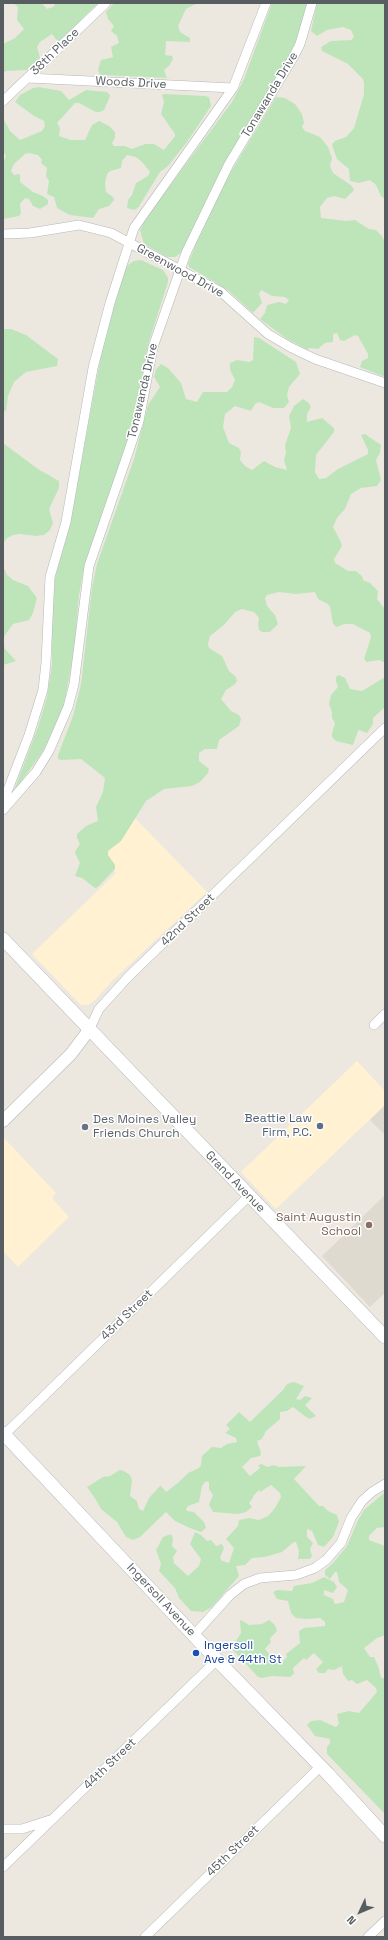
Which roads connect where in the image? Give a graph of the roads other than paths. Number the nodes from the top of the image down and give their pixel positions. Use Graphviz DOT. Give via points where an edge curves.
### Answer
graph roads {
  1 [pos="106,3"];
  2 [pos="266,3"];
  3 [pos="312,3"];
  4 [pos="28,78"];
  5 [pos="234,88"];
  6 [pos="3,101"];
  7 [pos="3,234"];
  8 [pos="130,243"];
  9 [pos="180,271"];
  10 [pos="385,383"];
  11 [pos="385,728"];
  12 [pos="3,810"];
  13 [pos="3,939"];
  14 [pos="385,1014"];
  15 [pos="374,1025"];
  16 [pos="89,1030"];
  17 [pos="3,1121"];
  18 [pos="249,1196"];
  19 [pos="385,1338"];
  20 [pos="4,1434"];
  21 [pos="385,1484"];
  22 [pos="194,1635"];
  23 [pos="217,1660"];
  24 [pos="321,1766"];
  25 [pos="52,1820"];
  26 [pos="3,1829"];
  27 [pos="385,1836"];
  28 [pos="3,1867"];
  29 [pos="385,1921"];
  30 [pos="145,1937"];
  31 [pos="368,1937"];
  1 -- 4 [label="street, 38th Place"];
  2 -- 5 [label="street, Tonawanda Drive"];
  3 -- 9 [label="street, Tonawanda Drive" via="300,44 229,164 186,253"];
  4 -- 5 [label="street, Woods Drive"];
  4 -- 6 [label="street, 38th Place"];
  5 -- 8 [label="street, Tonawanda Drive" via="139,220"];
  7 -- 8 [label="street, Greenwood Drive" via="30,233 79,225 111,233"];
  8 -- 9 [label="street, Greenwood Drive"];
  8 -- 12 [label="street, Tonawanda Drive" via="110,303 93,368 66,522 50,577 43,690"];
  9 -- 10 [label="street, Greenwood Drive" via="221,292 268,334 290,347 321,361"];
  9 -- 12 [label="street, Tonawanda Drive" via="153,347 139,421 89,566 74,684 68,708 60,730 36,772"];
  11 -- 16 [label="street, 42nd Street" via="128,977 99,1008"];
  13 -- 16 [label="main road, Grand Avenue"];
  14 -- 15 [label="street"];
  16 -- 17 [label="street, 42nd Street" via="71,1054"];
  16 -- 18 [label="main road, Grand Avenue"];
  18 -- 19 [label="main road, Grand Avenue"];
  18 -- 20 [label="street, 43rd Street"];
  20 -- 22 [label="main road, Ingersoll Avenue"];
  21 -- 22 [label="street" via="362,1501 351,1518 341,1543 326,1560 315,1568 296,1575 260,1578 244,1584 230,1595"];
  22 -- 23 [label="main road, Ingersoll Avenue"];
  23 -- 24 [label="main road, Ingersoll Avenue"];
  23 -- 25 [label="street, 44th Street"];
  24 -- 27 [label="main road, Ingersoll Avenue"];
  24 -- 30 [label="street, 45th Street"];
  25 -- 26 [label="street" via="22,1829"];
  25 -- 28 [label="street, 44th Street"];
  29 -- 31 [label="street"];
}
